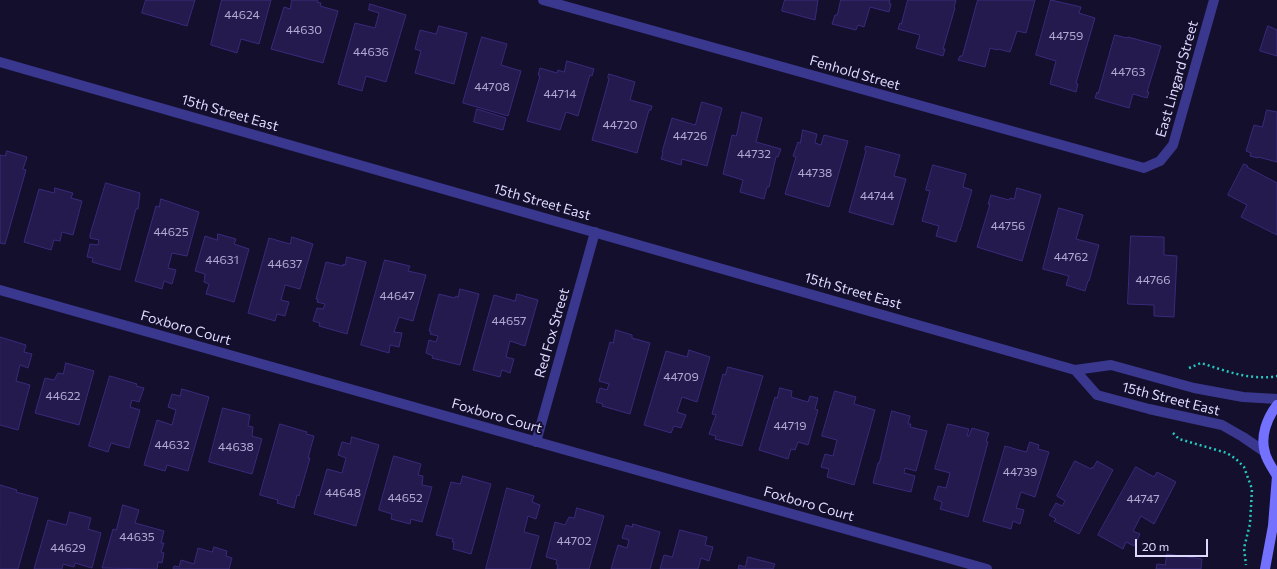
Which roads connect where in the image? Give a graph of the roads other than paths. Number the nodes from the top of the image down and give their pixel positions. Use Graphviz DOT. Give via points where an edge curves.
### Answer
graph roads {
  1 [pos="543,0"];
  2 [pos="1214,0"];
  3 [pos="0,62"];
  4 [pos="1160,161"];
  5 [pos="595,232"];
  6 [pos="0,290"];
  7 [pos="1075,370"];
  8 [pos="1277,399"];
  9 [pos="1277,405"];
  10 [pos="536,442"];
  11 [pos="1265,452"];
  12 [pos="1277,476"];
  13 [pos="987,569"];
  14 [pos="1265,569"];
  1 -- 4 [label="street, Fenhold Street" via="1144,168"];
  2 -- 4 [label="street, East Lingard Street" via="1173,145"];
  3 -- 5 [label="street, 15th Street East"];
  5 -- 7 [label="street, 15th Street East"];
  5 -- 10 [label="street, Red Fox Street"];
  6 -- 10 [label="street, Foxboro Court"];
  7 -- 8 [label="street, 15th Street East" via="1111,366 1194,388 1243,397"];
  7 -- 11 [label="street, 15th Street East" via="1097,395 1222,425"];
  9 -- 11 [label="main road" via="1270,414 1264,433"];
  10 -- 13 [label="street, Foxboro Court"];
  11 -- 12 [label="main road"];
  12 -- 14 [label="main road" via="1273,526"];
}
